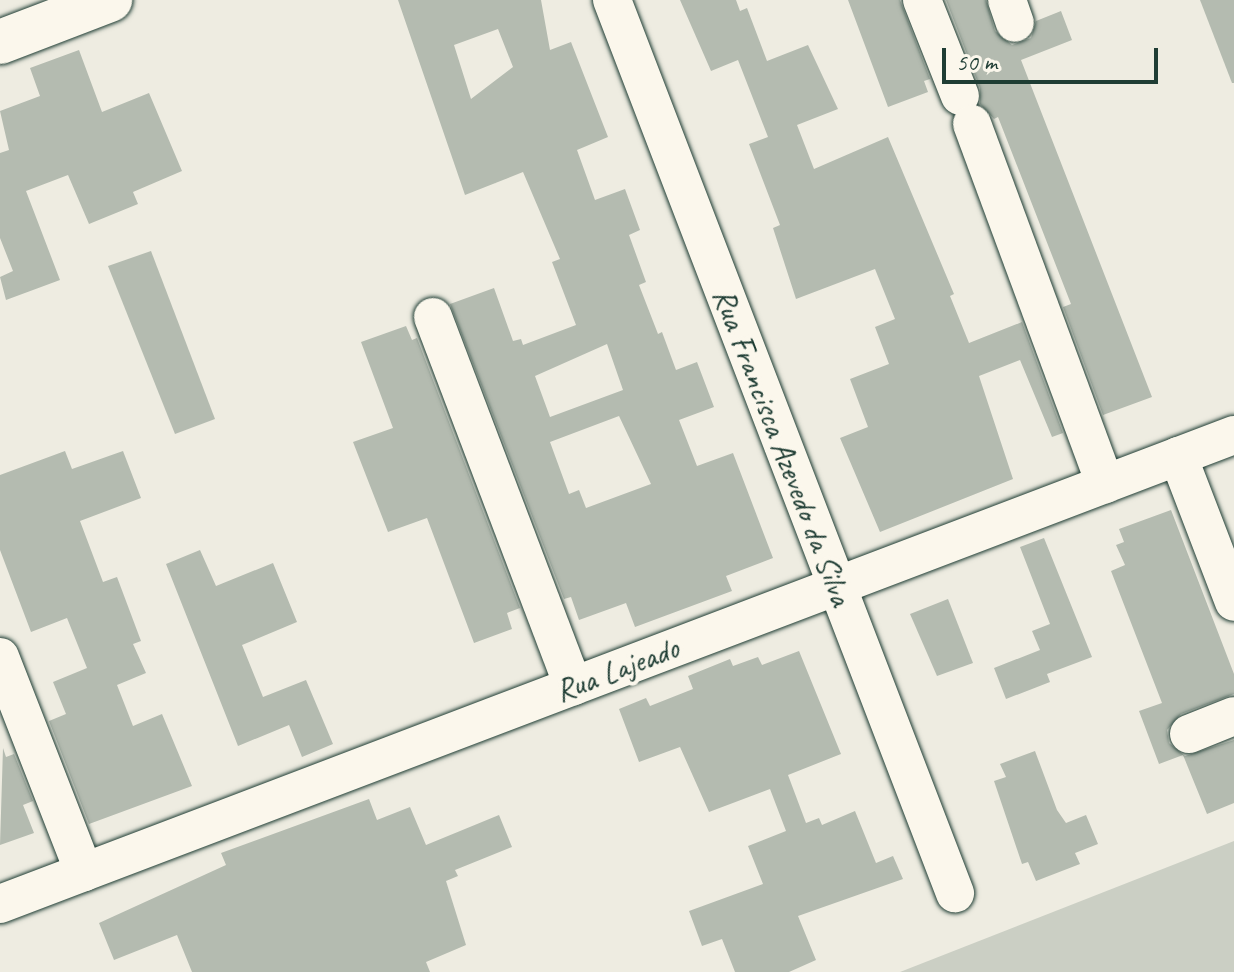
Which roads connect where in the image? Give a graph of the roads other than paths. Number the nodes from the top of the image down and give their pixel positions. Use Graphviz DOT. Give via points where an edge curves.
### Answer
graph roads {
  1 [pos="110,0"];
  2 [pos="612,0"];
  3 [pos="922,0"];
  4 [pos="0,42"];
  5 [pos="433,317"];
  6 [pos="1234,435"];
  7 [pos="1178,456"];
  8 [pos="1105,484"];
  9 [pos="835,587"];
  10 [pos="1234,602"];
  11 [pos="0,657"];
  12 [pos="573,686"];
  13 [pos="1234,716"];
  14 [pos="1189,734"];
  15 [pos="84,872"];
  16 [pos="955,893"];
  17 [pos="0,904"];
  1 -- 4 [label="main road"];
  2 -- 9 [label="street, Rua Francisca Azevedo da Silva"];
  3 -- 8 [label="street"];
  5 -- 12 [label="street"];
  6 -- 7 [label="street, Rua Lajeado"];
  7 -- 8 [label="street, Rua Lajeado"];
  7 -- 10 [label="street"];
  8 -- 9 [label="street, Rua Lajeado"];
  9 -- 12 [label="street, Rua Lajeado"];
  9 -- 16 [label="street, Rua Francisca Azevedo da Silva"];
  11 -- 15 [label="street"];
  12 -- 15 [label="street, Rua Lajeado"];
  13 -- 14 [label="street"];
  15 -- 17 [label="street, Rua Lajeado"];
}
